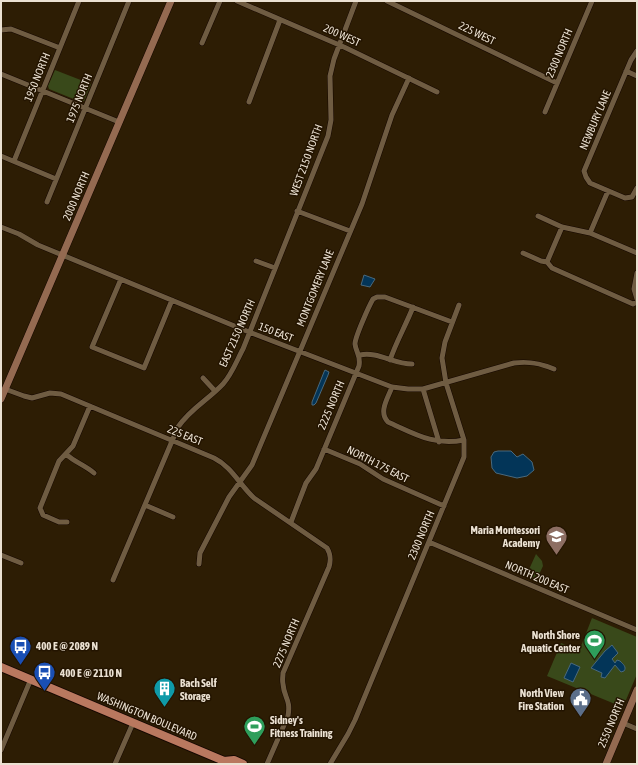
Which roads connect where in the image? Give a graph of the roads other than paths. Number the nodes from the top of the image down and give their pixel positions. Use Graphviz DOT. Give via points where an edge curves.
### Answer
graph roads {
  1 [pos="78,1"];
  2 [pos="129,1"];
  3 [pos="170,1"];
  4 [pos="220,1"];
  5 [pos="237,1"];
  6 [pos="356,1"];
  7 [pos="387,1"];
  8 [pos="592,1"];
  9 [pos="280,20"];
  10 [pos="1,30"];
  11 [pos="202,43"];
  12 [pos="339,45"];
  13 [pos="60,48"];
  14 [pos="637,51"];
  15 [pos="626,71"];
  16 [pos="1,74"];
  17 [pos="637,76"];
  18 [pos="409,78"];
  19 [pos="557,83"];
  20 [pos="42,91"];
  21 [pos="437,92"];
  22 [pos="249,102"];
  23 [pos="85,108"];
  24 [pos="545,112"];
  25 [pos="119,122"];
  26 [pos="1,156"];
  27 [pos="14,161"];
  28 [pos="56,179"];
  29 [pos="637,188"];
  30 [pos="608,191"];
  31 [pos="47,202"];
  32 [pos="297,211"];
  33 [pos="538,216"];
  34 [pos="1,227"];
  35 [pos="562,227"];
  36 [pos="350,231"];
  37 [pos="590,233"];
  38 [pos="523,253"];
  39 [pos="637,253"];
  40 [pos="63,255"];
  41 [pos="256,260"];
  42 [pos="547,262"];
  43 [pos="275,268"];
  44 [pos="637,273"];
  45 [pos="120,279"];
  46 [pos="637,299"];
  47 [pos="172,300"];
  48 [pos="637,302"];
  49 [pos="459,305"];
  50 [pos="413,308"];
  51 [pos="452,322"];
  52 [pos="250,332"];
  53 [pos="300,352"];
  54 [pos="360,355"];
  55 [pos="390,360"];
  56 [pos="412,364"];
  57 [pos="554,369"];
  58 [pos="356,373"];
  59 [pos="203,378"];
  60 [pos="446,383"];
  61 [pos="392,387"];
  62 [pos="5,389"];
  63 [pos="423,389"];
  64 [pos="215,391"];
  65 [pos="1,399"];
  66 [pos="90,406"];
  67 [pos="464,440"];
  68 [pos="172,441"];
  69 [pos="439,442"];
  70 [pos="324,449"];
  71 [pos="66,454"];
  72 [pos="94,473"];
  73 [pos="239,481"];
  74 [pos="145,505"];
  75 [pos="444,506"];
  76 [pos="173,517"];
  77 [pos="67,522"];
  78 [pos="291,522"];
  79 [pos="428,542"];
  80 [pos="330,554"];
  81 [pos="1,555"];
  82 [pos="22,563"];
  83 [pos="199,564"];
  84 [pos="113,580"];
  85 [pos="637,630"];
  86 [pos="1,667"];
  87 [pos="31,679"];
  88 [pos="637,690"];
  89 [pos="133,722"];
  90 [pos="623,723"];
  91 [pos="637,729"];
  92 [pos="1,750"];
  93 [pos="226,762"];
  94 [pos="115,764"];
  95 [pos="243,764"];
  96 [pos="267,764"];
  97 [pos="330,764"];
  98 [pos="606,764"];
  1 -- 13 [label="street, 1950 NORTH"];
  2 -- 23 [label="street, 1975 NORTH"];
  3 -- 25 [label="street, 2000 NORTH"];
  4 -- 11 [label="street"];
  5 -- 9 [label="street, 200 WEST"];
  6 -- 12 [label="street, WEST 2150 NORTH"];
  7 -- 19 [label="street, 225 WEST"];
  8 -- 19 [label="street, 2300 NORTH"];
  9 -- 12 [label="street, 200 WEST"];
  9 -- 22 [label="street"];
  10 -- 13 [label="street" via="11,29"];
  12 -- 18 [label="street, 200 WEST"];
  12 -- 32 [label="street, WEST 2150 NORTH" via="330,76 331,120 328,136"];
  13 -- 20 [label="street, 1950 NORTH"];
  14 -- 15 [label="street, NEWBURY LANE"];
  15 -- 17 [label="street"];
  15 -- 30 [label="street, NEWBURY LANE" via="584,171 590,183"];
  16 -- 20 [label="street"];
  18 -- 21 [label="street, 200 WEST"];
  18 -- 36 [label="street, MONTGOMERY LANE" via="392,115 366,193"];
  19 -- 24 [label="street, 2300 NORTH"];
  20 -- 23 [label="street"];
  20 -- 27 [label="street, 1950 NORTH"];
  23 -- 25 [label="street"];
  23 -- 28 [label="street, 1975 NORTH"];
  25 -- 40 [label="street, 2000 NORTH"];
  26 -- 27 [label="street"];
  27 -- 28 [label="street"];
  28 -- 31 [label="street, 1975 NORTH"];
  29 -- 30 [label="street" via="632,197 625,198"];
  30 -- 37 [label="street"];
  32 -- 36 [label="street"];
  32 -- 43 [label="street, EAST 2150 NORTH"];
  33 -- 35 [label="street"];
  34 -- 40 [label="street, 150 EAST"];
  35 -- 37 [label="street"];
  35 -- 42 [label="street"];
  36 -- 53 [label="street, MONTGOMERY LANE"];
  37 -- 39 [label="street"];
  38 -- 42 [label="street"];
  40 -- 45 [label="street, 150 EAST"];
  40 -- 62 [label="street, 2000 NORTH"];
  41 -- 43 [label="street"];
  42 -- 48 [label="street" via="552,268 633,304"];
  43 -- 52 [label="street, EAST 2150 NORTH"];
  44 -- 46 [label="street" via="634,289"];
  45 -- 47 [label="street, 150 EAST"];
  45 -- 47 [label="street" via="92,347 144,368"];
  47 -- 52 [label="street, 150 EAST"];
  49 -- 51 [label="street, 2300 NORTH"];
  50 -- 51 [label="street"];
  50 -- 54 [label="street, 2225 NORTH" via="385,297 377,297 371,303 356,338 356,348"];
  50 -- 55 [label="street"];
  51 -- 60 [label="street, 2300 NORTH" via="442,358"];
  52 -- 53 [label="street, 150 EAST"];
  52 -- 64 [label="street, EAST 2150 NORTH" via="229,376"];
  53 -- 58 [label="street, 150 EAST"];
  53 -- 73 [label="street, MONTGOMERY LANE" via="252,465"];
  54 -- 55 [label="street" via="372,354"];
  54 -- 58 [label="street, 2225 NORTH"];
  55 -- 56 [label="street"];
  57 -- 60 [label="street, 150 EAST" via="527,361"];
  58 -- 61 [label="street, 150 EAST"];
  58 -- 70 [label="street, 2225 NORTH"];
  59 -- 64 [label="street"];
  60 -- 63 [label="street, 150 EAST"];
  60 -- 67 [label="street, 2300 NORTH"];
  61 -- 63 [label="street, 150 EAST"];
  61 -- 69 [label="street" via="383,411 384,418 388,422"];
  62 -- 65 [label="street, 2000 NORTH"];
  62 -- 66 [label="street, 225 EAST" via="32,398 50,393 61,394"];
  63 -- 69 [label="street"];
  64 -- 68 [label="street, EAST 2150 NORTH" via="186,416"];
  66 -- 68 [label="street, 225 EAST"];
  66 -- 71 [label="street" via="73,446"];
  67 -- 69 [label="street"];
  67 -- 75 [label="street, 2300 NORTH" via="464,457"];
  68 -- 73 [label="street, 225 EAST" via="219,460"];
  68 -- 74 [label="street, EAST 2150 NORTH"];
  70 -- 75 [label="street, NORTH 175 EAST" via="360,464 383,480"];
  70 -- 78 [label="street, 2225 NORTH" via="306,483"];
  71 -- 72 [label="street"];
  71 -- 77 [label="street" via="59,461 40,508 43,515 58,522"];
  73 -- 78 [label="street, 225 EAST" via="254,498"];
  73 -- 83 [label="street, MONTGOMERY LANE" via="200,553"];
  74 -- 76 [label="street"];
  74 -- 84 [label="street, EAST 2150 NORTH"];
  75 -- 79 [label="street, 2300 NORTH"];
  78 -- 80 [label="street, 225 EAST" via="322,543"];
  79 -- 85 [label="street, NORTH 200 EAST"];
  79 -- 97 [label="street, 2300 NORTH" via="355,720"];
  80 -- 96 [label="street, 2275 NORTH" via="329,568 283,674 283,684 289,701 288,716"];
  81 -- 82 [label="street"];
  86 -- 87 [label="main road"];
  87 -- 89 [label="main road, WASHINGTON BOULEVARD"];
  87 -- 92 [label="street"];
  88 -- 90 [label="street, 2550 NORTH"];
  89 -- 93 [label="main road, WASHINGTON BOULEVARD"];
  89 -- 94 [label="street"];
  90 -- 91 [label="street"];
  90 -- 98 [label="street, 2550 NORTH"];
  93 -- 95 [label="main road, WASHINGTON BOULEVARD" via="234,760"];
}
